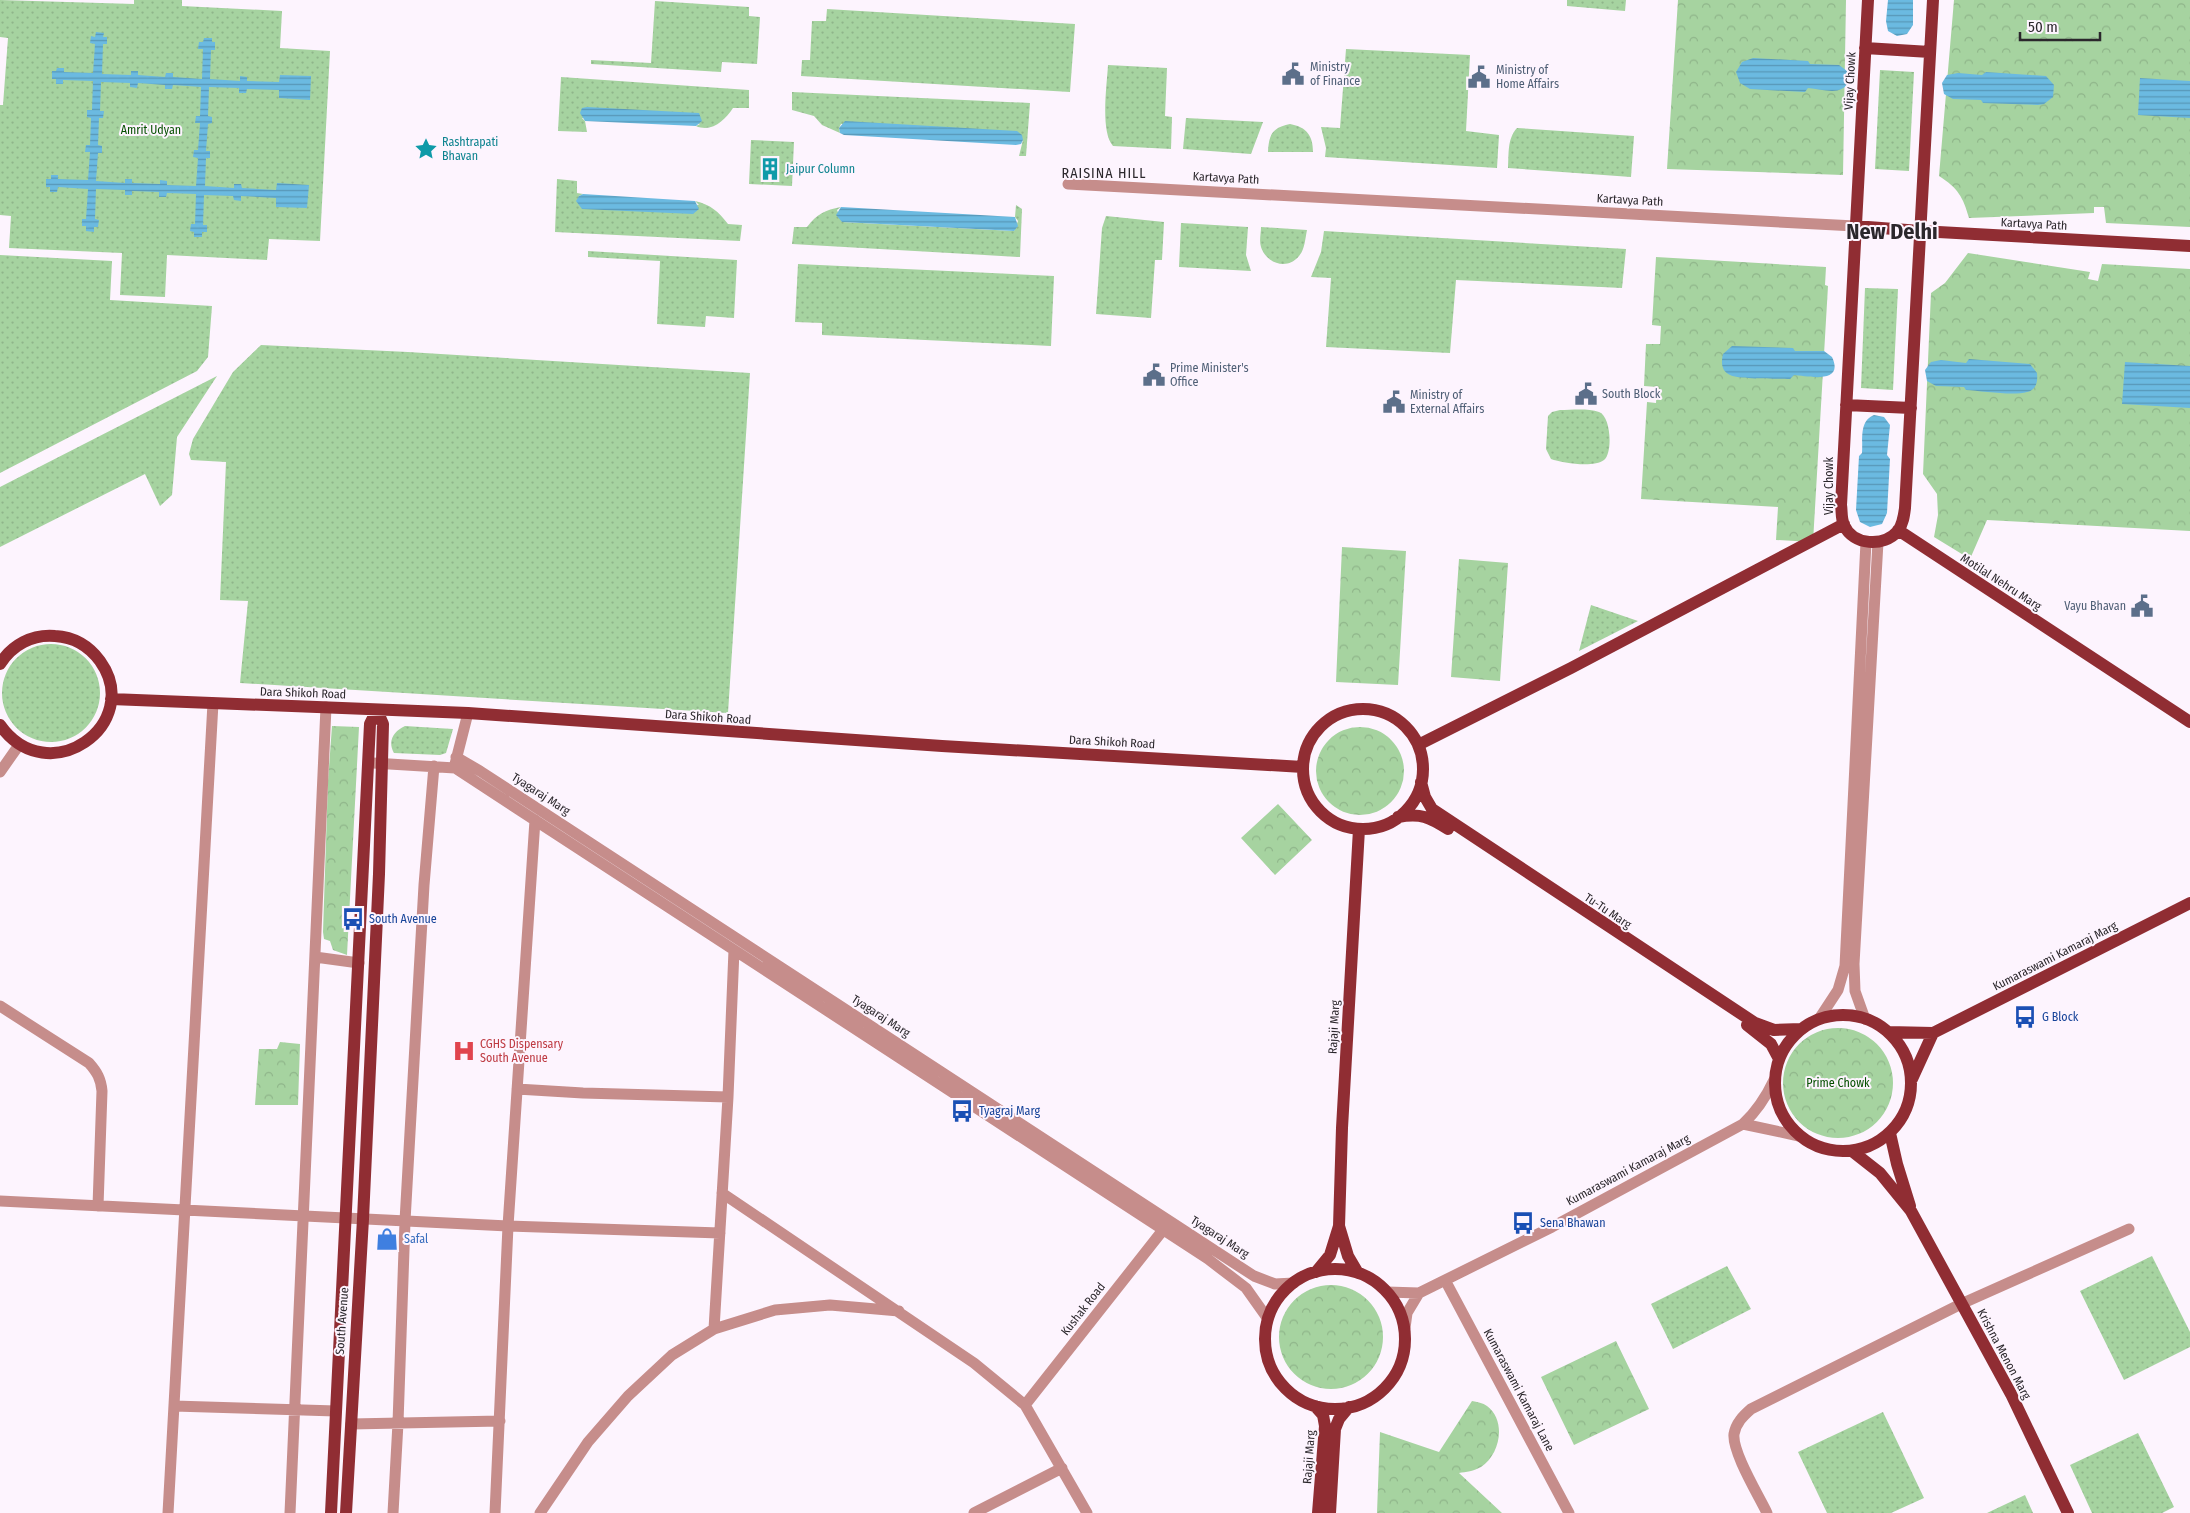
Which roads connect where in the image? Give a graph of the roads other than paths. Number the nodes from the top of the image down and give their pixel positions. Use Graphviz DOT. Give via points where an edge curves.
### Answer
graph roads {
  1 [pos="1868,0"];
  2 [pos="1933,0"];
  3 [pos="1865,48"];
  4 [pos="1930,52"];
  5 [pos="1068,184"];
  6 [pos="1855,226"];
  7 [pos="1920,231"];
  8 [pos="2190,246"];
  9 [pos="1846,405"];
  10 [pos="1911,408"];
  11 [pos="1844,524"];
  12 [pos="1898,530"];
  13 [pos="1872,542"];
  14 [pos="0,664"];
  15 [pos="110,699"];
  16 [pos="213,703"];
  17 [pos="326,707"];
  18 [pos="377,710"];
  19 [pos="468,713"];
  20 [pos="2190,722"];
  21 [pos="0,725"];
  22 [pos="1418,744"];
  23 [pos="19,745"];
  24 [pos="368,762"];
  25 [pos="455,762"];
  26 [pos="383,763"];
  27 [pos="434,766"];
  28 [pos="1302,767"];
  29 [pos="0,772"];
  30 [pos="1421,782"];
  31 [pos="1398,817"];
  32 [pos="535,820"];
  33 [pos="1359,829"];
  34 [pos="2190,903"];
  35 [pos="734,950"];
  36 [pos="315,957"];
  37 [pos="359,963"];
  38 [pos="0,1006"];
  39 [pos="1819,1019"];
  40 [pos="1865,1019"];
  41 [pos="1801,1029"];
  42 [pos="1888,1032"];
  43 [pos="1933,1033"];
  44 [pos="1779,1059"];
  45 [pos="1912,1079"];
  46 [pos="1774,1080"];
  47 [pos="517,1089"];
  48 [pos="728,1097"];
  49 [pos="1743,1124"];
  50 [pos="1890,1133"];
  51 [pos="1799,1136"];
  52 [pos="1852,1151"];
  53 [pos="722,1193"];
  54 [pos="0,1201"];
  55 [pos="98,1206"];
  56 [pos="184,1210"];
  57 [pos="1912,1211"];
  58 [pos="304,1216"];
  59 [pos="346,1218"];
  60 [pos="363,1219"];
  61 [pos="404,1221"];
  62 [pos="508,1226"];
  63 [pos="1339,1226"];
  64 [pos="2129,1229"];
  65 [pos="1163,1230"];
  66 [pos="720,1234"];
  67 [pos="1316,1272"];
  68 [pos="1358,1273"];
  69 [pos="1445,1280"];
  70 [pos="1294,1283"];
  71 [pos="1387,1292"];
  72 [pos="1419,1293"];
  73 [pos="1961,1304"];
  74 [pos="901,1312"];
  75 [pos="1268,1319"];
  76 [pos="1405,1328"];
  77 [pos="714,1329"];
  78 [pos="1024,1405"];
  79 [pos="174,1406"];
  80 [pos="1314,1406"];
  81 [pos="1349,1407"];
  82 [pos="294,1410"];
  83 [pos="336,1411"];
  84 [pos="500,1421"];
  85 [pos="398,1423"];
  86 [pos="351,1424"];
  87 [pos="1062,1468"];
  88 [pos="168,1513"];
  89 [pos="290,1513"];
  90 [pos="331,1513"];
  91 [pos="346,1513"];
  92 [pos="393,1513"];
  93 [pos="495,1513"];
  94 [pos="540,1513"];
  95 [pos="974,1513"];
  96 [pos="1086,1513"];
  97 [pos="1318,1513"];
  98 [pos="1330,1513"];
  99 [pos="1569,1513"];
  100 [pos="1767,1513"];
  101 [pos="2068,1513"];
  1 -- 3 [label="main road, Vijay Chowk"];
  2 -- 4 [label="main road"];
  3 -- 4 [label="main road"];
  3 -- 6 [label="main road, Vijay Chowk"];
  4 -- 7 [label="main road"];
  5 -- 6 [label="street, Kartavya Path"];
  6 -- 7 [label="main road, Kartavya Path"];
  6 -- 9 [label="main road, Vijay Chowk"];
  7 -- 8 [label="main road, Kartavya Path"];
  7 -- 10 [label="main road"];
  9 -- 10 [label="main road"];
  9 -- 11 [label="main road, Vijay Chowk" via="1841,488"];
  10 -- 12 [label="main road" via="1904,520"];
  11 -- 13 [label="main road, Vijay Chowk" via="1857,538"];
  11 -- 22 [label="main road" via="1571,668"];
  12 -- 13 [label="main road" via="1889,538"];
  12 -- 20 [label="main road, Motilal Nehru Marg"];
  13 -- 39 [label="street" via="1846,966 1838,990"];
  13 -- 40 [label="street" via="1854,964 1855,991"];
  14 -- 15 [label="main road" via="13,648 23,642 49,635 76,640 96,655 108,676"];
  15 -- 16 [label="main road, Dara Shikoh Road"];
  15 -- 23 [label="main road" via="101,728 78,748 48,754"];
  16 -- 17 [label="main road, Dara Shikoh Road"];
  16 -- 56 [label="street"];
  17 -- 18 [label="main road, Dara Shikoh Road"];
  17 -- 36 [label="street"];
  18 -- 19 [label="main road, Dara Shikoh Road"];
  18 -- 24 [label="main road, South Avenue" via="370,724"];
  18 -- 26 [label="main road, South Avenue" via="383,724"];
  19 -- 25 [label="street"];
  19 -- 28 [label="main road, Dara Shikoh Road"];
  21 -- 23 [label="main road" via="6,735"];
  22 -- 28 [label="main road" via="1401,720 1383,712 1351,710 1336,715 1312,736"];
  22 -- 30 [label="main road" via="1423,769"];
  23 -- 29 [label="street"];
  24 -- 26 [label="street, Tyagaraj Marg"];
  24 -- 37 [label="main road, South Avenue"];
  25 -- 27 [label="street, Tyagaraj Marg"];
  25 -- 32 [label="street, Tyagaraj Marg"];
  25 -- 70 [label="street, Tyagaraj Marg" via="480,771 1254,1276 1275,1284"];
  26 -- 27 [label="street, Tyagaraj Marg"];
  26 -- 60 [label="main road, South Avenue"];
  27 -- 61 [label="street"];
  28 -- 33 [label="main road" via="1314,804 1334,821"];
  30 -- 31 [label="main road" via="1416,795"];
  30 -- 41 [label="main road, Tu-Tu Marg" via="1432,809 1630,942 1755,1023 1774,1030"];
  31 -- 33 [label="main road" via="1380,826"];
  31 -- 44 [label="main road, Tu-Tu Marg" via="1415,814 1440,824 1758,1033 1771,1044"];
  32 -- 35 [label="street, Tyagaraj Marg"];
  32 -- 47 [label="street"];
  33 -- 63 [label="main road, Rajaji Marg"];
  34 -- 43 [label="main road, Kumaraswami Kamaraj Marg"];
  35 -- 48 [label="street"];
  35 -- 65 [label="street, Tyagaraj Marg"];
  36 -- 37 [label="street"];
  36 -- 58 [label="street"];
  37 -- 59 [label="main road, South Avenue"];
  38 -- 55 [label="street" via="97,1071 102,1091"];
  39 -- 40 [label="main road" via="1842,1015"];
  39 -- 41 [label="main road"];
  40 -- 42 [label="main road"];
  41 -- 44 [label="main road"];
  42 -- 43 [label="main road, Kumaraswami Kamaraj Marg"];
  42 -- 45 [label="main road" via="1900,1045"];
  43 -- 45 [label="main road"];
  44 -- 46 [label="main road"];
  45 -- 50 [label="main road" via="1907,1108"];
  46 -- 49 [label="street, Kumaraswami Kamaraj Marg" via="1767,1096"];
  46 -- 51 [label="main road" via="1778,1105"];
  47 -- 48 [label="street"];
  47 -- 62 [label="street"];
  48 -- 53 [label="street"];
  49 -- 51 [label="street"];
  49 -- 69 [label="street, Kumaraswami Kamaraj Marg" via="1552,1227"];
  50 -- 52 [label="main road" via="1872,1145"];
  50 -- 57 [label="main road, Krishna Menon Marg"];
  51 -- 52 [label="main road" via="1815,1146 1833,1151"];
  52 -- 57 [label="main road, Krishna Menon Marg" via="1880,1173"];
  53 -- 66 [label="street"];
  53 -- 74 [label="street"];
  54 -- 55 [label="street"];
  55 -- 56 [label="street"];
  56 -- 58 [label="street"];
  56 -- 79 [label="street"];
  57 -- 73 [label="main road, Krishna Menon Marg"];
  58 -- 59 [label="street"];
  58 -- 82 [label="street"];
  59 -- 60 [label="street"];
  59 -- 83 [label="main road, South Avenue"];
  60 -- 61 [label="street"];
  60 -- 86 [label="main road, South Avenue"];
  61 -- 62 [label="street"];
  61 -- 85 [label="street"];
  62 -- 66 [label="street"];
  62 -- 84 [label="street"];
  63 -- 67 [label="main road, Rajaji Marg" via="1330,1255"];
  63 -- 68 [label="main road, Rajaji Marg" via="1348,1256"];
  64 -- 73 [label="street"];
  65 -- 75 [label="street, Tyagaraj Marg" via="1246,1288"];
  65 -- 78 [label="street, Kushak Road"];
  66 -- 77 [label="street"];
  67 -- 68 [label="main road" via="1340,1270"];
  67 -- 70 [label="main road"];
  68 -- 71 [label="main road"];
  69 -- 72 [label="street, Kumaraswami Kamaraj Marg"];
  69 -- 99 [label="street, Kumaraswami Kamaraj Lane"];
  70 -- 75 [label="main road" via="1277,1300"];
  71 -- 72 [label="street, Kumaraswami Kamaraj Marg"];
  71 -- 76 [label="main road" via="1396,1304"];
  72 -- 76 [label="street" via="1407,1313"];
  73 -- 100 [label="street" via="1751,1409 1739,1420 1734,1434 1735,1449"];
  73 -- 101 [label="main road, Krishna Menon Marg" via="2011,1394"];
  74 -- 77 [label="street" via="830,1304 775,1310"];
  74 -- 78 [label="street" via="974,1363"];
  75 -- 80 [label="main road" via="1265,1341 1272,1369 1289,1392"];
  76 -- 81 [label="main road" via="1404,1354 1394,1377 1377,1395"];
  77 -- 94 [label="street" via="672,1355 628,1396 588,1442"];
  78 -- 87 [label="street"];
  79 -- 82 [label="street"];
  79 -- 88 [label="street"];
  80 -- 81 [label="main road" via="1329,1409"];
  80 -- 97 [label="main road, Rajaji Marg" via="1323,1415 1325,1426"];
  81 -- 98 [label="main road, Rajaji Marg" via="1335,1429"];
  82 -- 83 [label="street"];
  82 -- 89 [label="street"];
  83 -- 90 [label="main road, South Avenue"];
  84 -- 85 [label="street"];
  84 -- 93 [label="street"];
  85 -- 86 [label="street"];
  85 -- 92 [label="street"];
  86 -- 91 [label="main road, South Avenue"];
  87 -- 95 [label="street"];
  87 -- 96 [label="street"];
}
